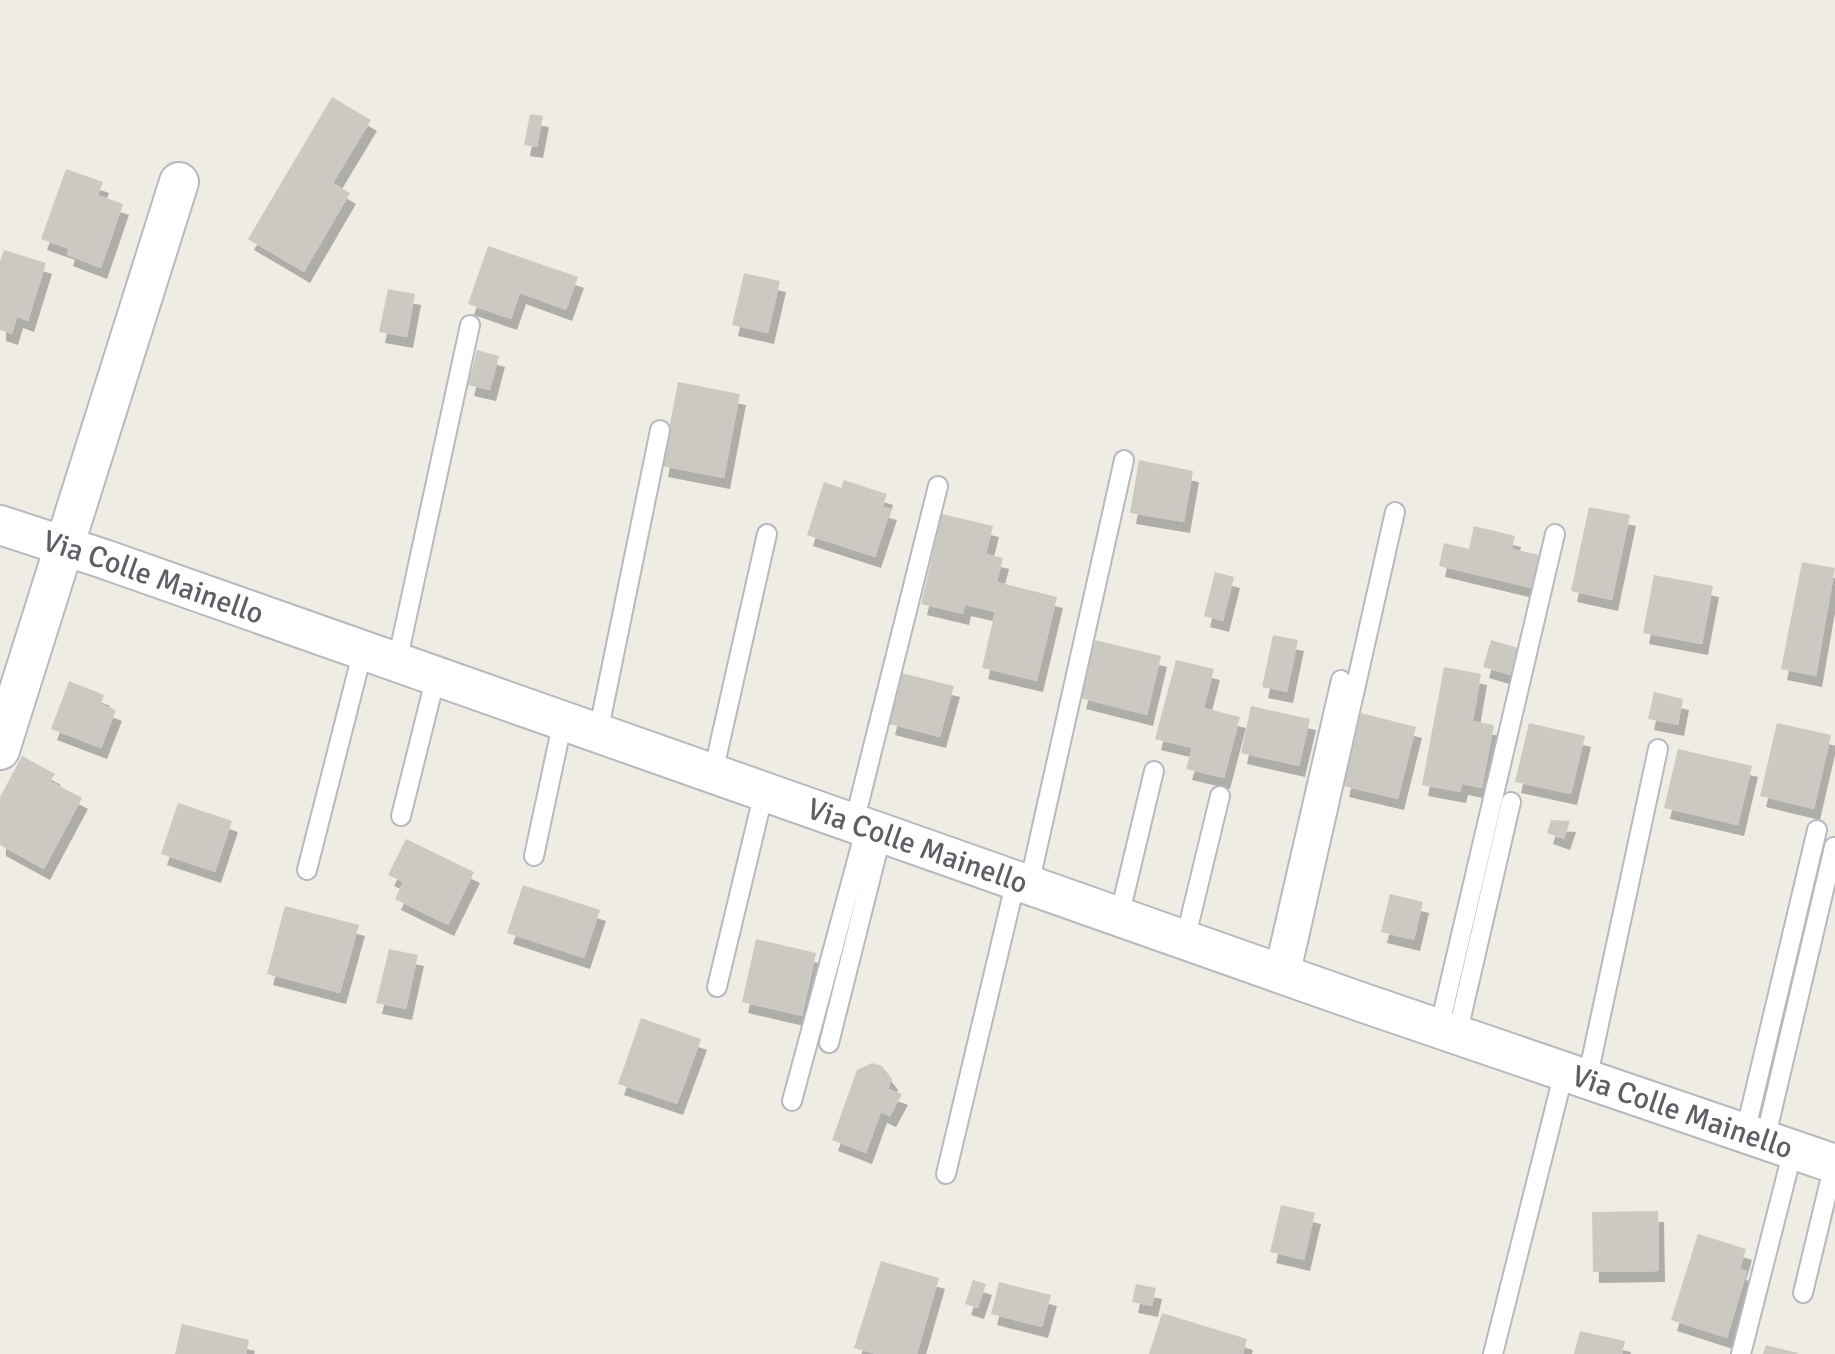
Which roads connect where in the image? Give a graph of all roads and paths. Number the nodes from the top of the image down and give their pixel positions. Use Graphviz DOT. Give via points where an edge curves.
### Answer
graph roads {
  1 [pos="179,182"];
  2 [pos="470,325"];
  3 [pos="660,430"];
  4 [pos="1124,460"];
  5 [pos="938,486"];
  6 [pos="1395,512"];
  7 [pos="0,526"];
  8 [pos="767,534"];
  9 [pos="1556,534"];
  10 [pos="63,545"];
  11 [pos="380,656"];
  12 [pos="436,676"];
  13 [pos="1341,680"];
  14 [pos="580,727"];
  15 [pos="1658,749"];
  16 [pos="0,750"];
  17 [pos="1154,771"];
  18 [pos="713,773"];
  19 [pos="764,792"];
  20 [pos="1220,796"];
  21 [pos="1511,802"];
  22 [pos="401,816"];
  23 [pos="867,828"];
  24 [pos="1817,830"];
  25 [pos="1834,847"];
  26 [pos="534,856"];
  27 [pos="307,870"];
  28 [pos="1023,883"];
  29 [pos="1119,917"];
  30 [pos="1186,940"];
  31 [pos="1282,974"];
  32 [pos="717,987"];
  33 [pos="1448,1032"];
  34 [pos="829,1043"];
  35 [pos="1576,1076"];
  36 [pos="792,1101"];
  37 [pos="1768,1141"];
  38 [pos="1834,1164"];
  39 [pos="946,1174"];
  40 [pos="1804,1293"];
  41 [pos="1493,1354"];
  42 [pos="1741,1354"];
  1 -- 10 [label="street"];
  2 -- 11 [label="lane"];
  3 -- 14 [label="lane"];
  4 -- 28 [label="lane"];
  5 -- 23 [label="lane"];
  6 -- 31 [label="lane"];
  7 -- 10 [label="street, Via Colle Mainello"];
  8 -- 18 [label="lane"];
  9 -- 33 [label="lane"];
  10 -- 11 [label="street, Via Colle Mainello"];
  10 -- 16 [label="street"];
  11 -- 12 [label="street, Via Colle Mainello"];
  11 -- 27 [label="lane"];
  12 -- 14 [label="street, Via Colle Mainello"];
  12 -- 22 [label="lane"];
  13 -- 31 [label="lane"];
  14 -- 18 [label="street, Via Colle Mainello"];
  14 -- 26 [label="lane"];
  15 -- 35 [label="lane"];
  17 -- 29 [label="lane"];
  18 -- 19 [label="street, Via Colle Mainello"];
  19 -- 23 [label="street, Via Colle Mainello"];
  19 -- 32 [label="lane"];
  20 -- 30 [label="lane"];
  21 -- 33 [label="lane"];
  23 -- 28 [label="street, Via Colle Mainello"];
  23 -- 34 [label="lane"];
  23 -- 36 [label="lane"];
  24 -- 37 [label="lane"];
  25 -- 37 [label="lane"];
  28 -- 29 [label="street, Via Colle Mainello"];
  28 -- 39 [label="lane"];
  29 -- 30 [label="street, Via Colle Mainello"];
  30 -- 31 [label="street, Via Colle Mainello"];
  31 -- 33 [label="street, Via Colle Mainello"];
  33 -- 35 [label="street, Via Colle Mainello"];
  35 -- 37 [label="street, Via Colle Mainello"];
  35 -- 41 [label="lane"];
  37 -- 38 [label="street, Via Colle Mainello"];
  37 -- 42 [label="lane"];
  38 -- 40 [label="lane"];
}
